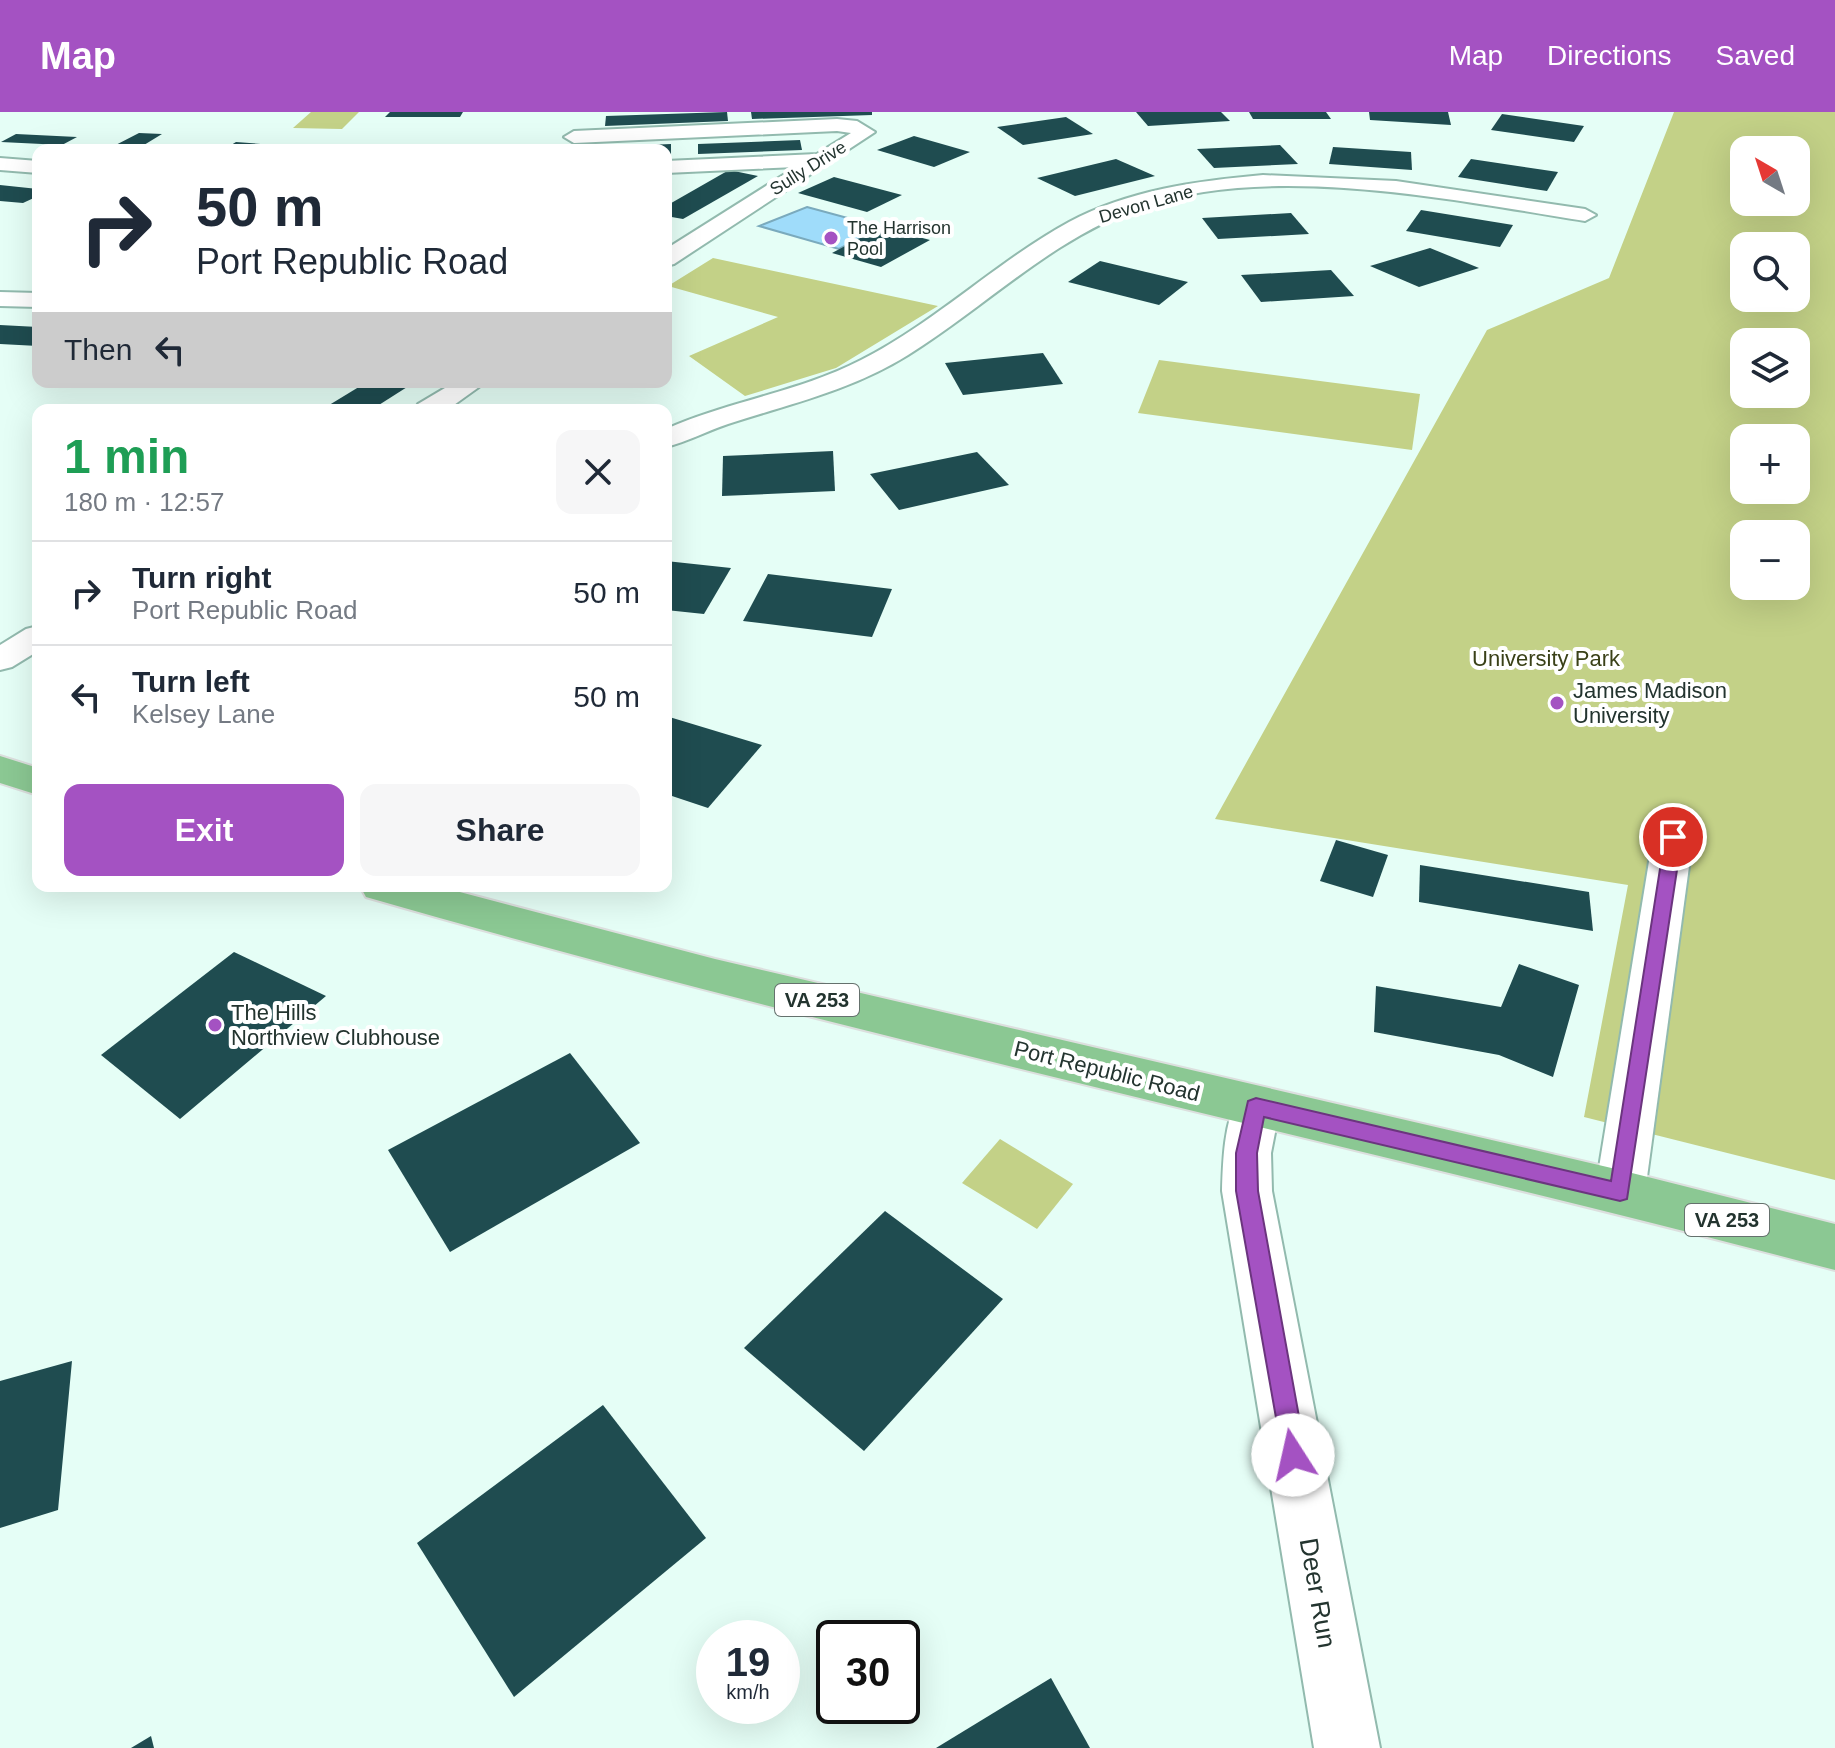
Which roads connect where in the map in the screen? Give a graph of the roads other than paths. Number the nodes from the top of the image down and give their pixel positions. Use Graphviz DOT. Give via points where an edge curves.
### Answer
graph roads {
  1 [pos="574,137"];
  2 [pos="819,160"];
  3 [pos="0,164"];
  4 [pos="32,167"];
  5 [pos="672,167"];
  6 [pos="1585,215"];
  7 [pos="672,255"];
  8 [pos="0,299"];
  9 [pos="32,300"];
  10 [pos="463,388"];
  11 [pos="438,404"];
  12 [pos="672,436"];
  13 [pos="32,640"];
  14 [pos="0,660"];
  15 [pos="1673,837"];
  16 [pos="403,892"];
  17 [pos="1256,1107"];
  18 [pos="1620,1192"];
  19 [pos="1835,1247"];
  20 [pos="1347,1748"];
  1 -- 2 [label="street, Sully Drive" via="837,125 865,132"];
  2 -- 5 [label="street"];
  2 -- 7 [label="street, Sully Drive"];
  3 -- 4 [label="street"];
  6 -- 12 [label="street, Devon Lane" via="1337,182 1229,185 1149,199 1069,231 872,366"];
  8 -- 9 [label="street"];
  10 -- 11 [label="street"];
  13 -- 14 [label="street"];
  15 -- 18 [label="street"];
  16 -- 17 [label="main road, Port Republic Road / VA 253" via="715,976"];
  17 -- 18 [label="main road, Port Republic Road / VA 253"];
  17 -- 20 [label="street, Deer Run" via="1247,1153 1247,1191"];
  18 -- 19 [label="main road, Port Republic Road / VA 253"];
}
